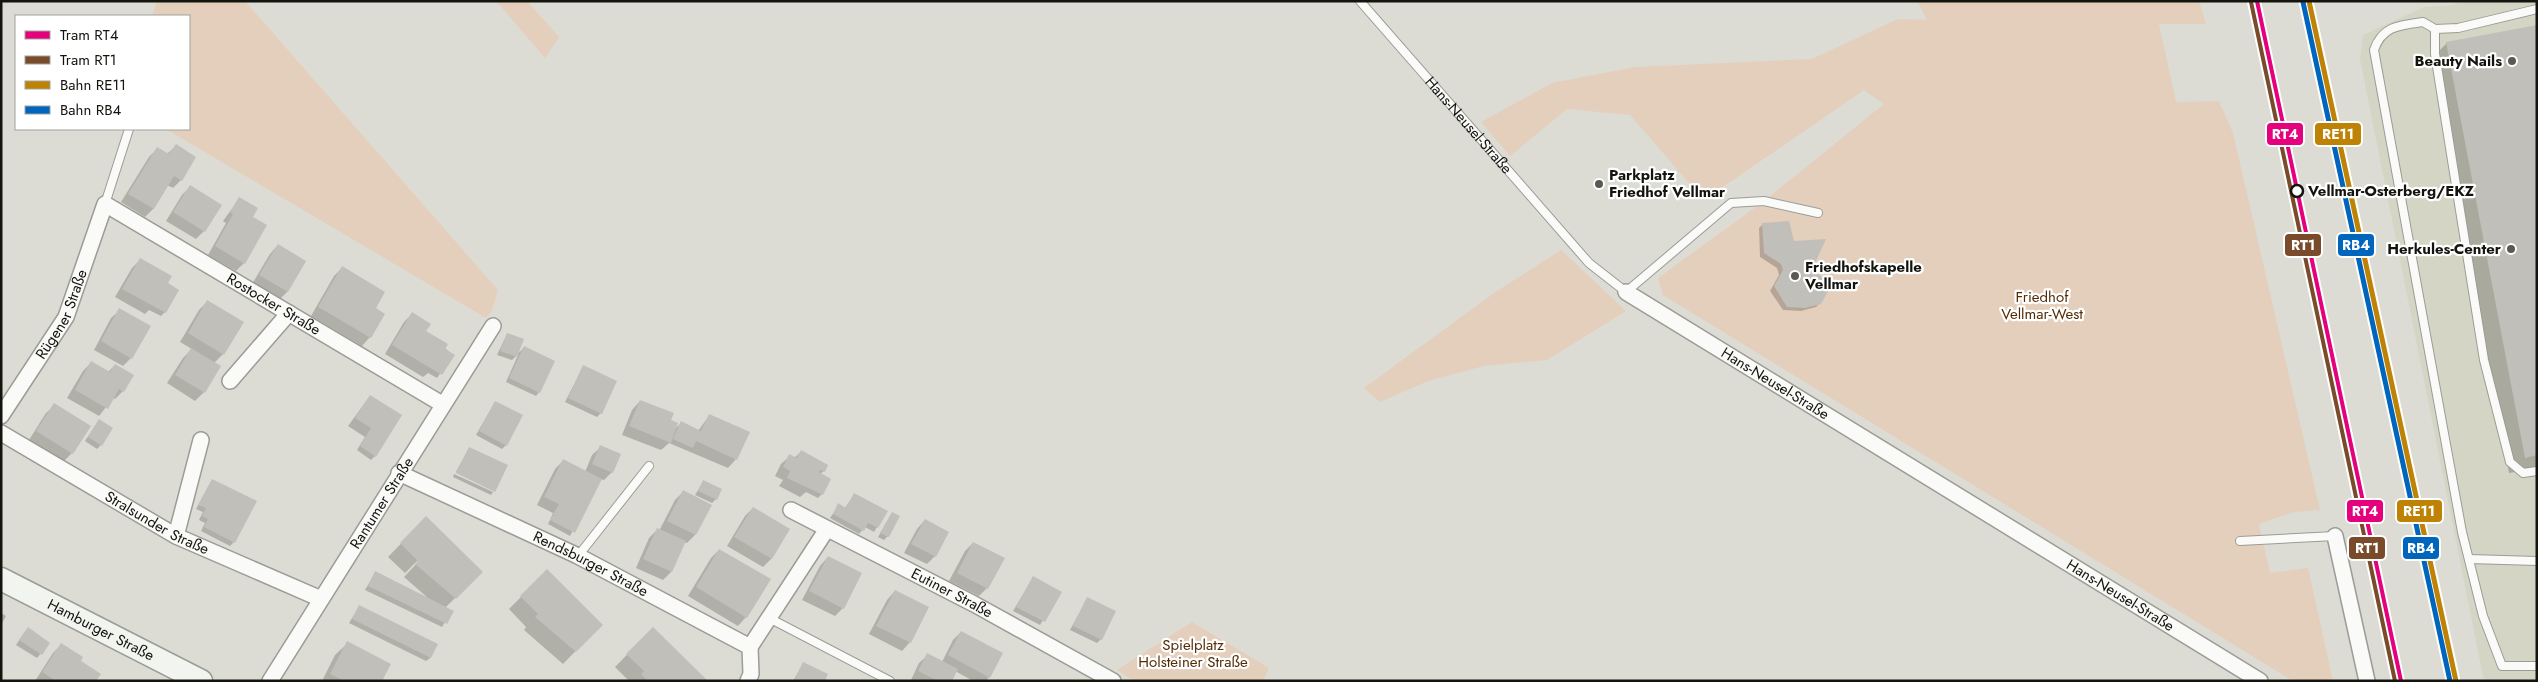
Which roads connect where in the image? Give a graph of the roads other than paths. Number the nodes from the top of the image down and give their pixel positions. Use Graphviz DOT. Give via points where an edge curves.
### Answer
graph roads {
  1 [pos="1360,1"];
  2 [pos="2537,9"];
  3 [pos="2434,29"];
  4 [pos="128,130"];
  5 [pos="105,204"];
  6 [pos="1818,213"];
  7 [pos="1626,292"];
  8 [pos="289,313"];
  9 [pos="493,326"];
  10 [pos="230,381"];
  11 [pos="442,404"];
  12 [pos="1,416"];
  13 [pos="1,433"];
  14 [pos="201,440"];
  15 [pos="649,466"];
  16 [pos="2537,472"];
  17 [pos="399,473"];
  18 [pos="791,510"];
  19 [pos="826,529"];
  20 [pos="176,536"];
  21 [pos="2335,536"];
  22 [pos="2240,541"];
  23 [pos="578,556"];
  24 [pos="2469,559"];
  25 [pos="2537,561"];
  26 [pos="1,579"];
  27 [pos="321,599"];
  28 [pos="769,618"];
  29 [pos="750,647"];
  30 [pos="2537,666"];
  31 [pos="1103,678"];
  32 [pos="201,681"];
  33 [pos="270,681"];
  34 [pos="748,681"];
  35 [pos="890,681"];
  36 [pos="2260,681"];
  37 [pos="2367,681"];
  1 -- 7 [label="lane, Hans-Neusel-Straße" via="1588,263"];
  2 -- 3 [label="lane" via="2458,28"];
  3 -- 16 [label="lane" via="2436,63 2484,360 2510,462 2523,473"];
  3 -- 24 [label="lane" via="2422,22 2396,26 2378,38 2374,50"];
  4 -- 5 [label="lane"];
  5 -- 8 [label="street, Rostocker Straße"];
  5 -- 12 [label="street, Rügener Straße" via="66,317"];
  6 -- 7 [label="lane" via="1764,201 1731,203"];
  7 -- 36 [label="street, Hans-Neusel-Straße"];
  8 -- 10 [label="street"];
  8 -- 11 [label="street, Rostocker Straße"];
  9 -- 11 [label="street, Rantumer Straße"];
  11 -- 17 [label="street, Rantumer Straße"];
  13 -- 20 [label="street, Stralsunder Straße"];
  14 -- 20 [label="street"];
  15 -- 23 [label="lane"];
  17 -- 23 [label="street, Rendsburger Straße"];
  17 -- 27 [label="street, Rantumer Straße"];
  18 -- 19 [label="street, Eutiner Straße"];
  19 -- 28 [label="street"];
  19 -- 31 [label="street, Eutiner Straße" via="1076,659"];
  20 -- 27 [label="street, Stralsunder Straße"];
  21 -- 22 [label="lane"];
  21 -- 37 [label="street"];
  23 -- 29 [label="street, Rendsburger Straße"];
  24 -- 25 [label="lane"];
  24 -- 30 [label="lane" via="2483,616 2502,666"];
  26 -- 32 [label="street, Hamburger Straße"];
  27 -- 33 [label="street, Rantumer Straße"];
  28 -- 29 [label="street"];
  28 -- 35 [label="lane"];
  29 -- 34 [label="street" via="752,674"];
}
